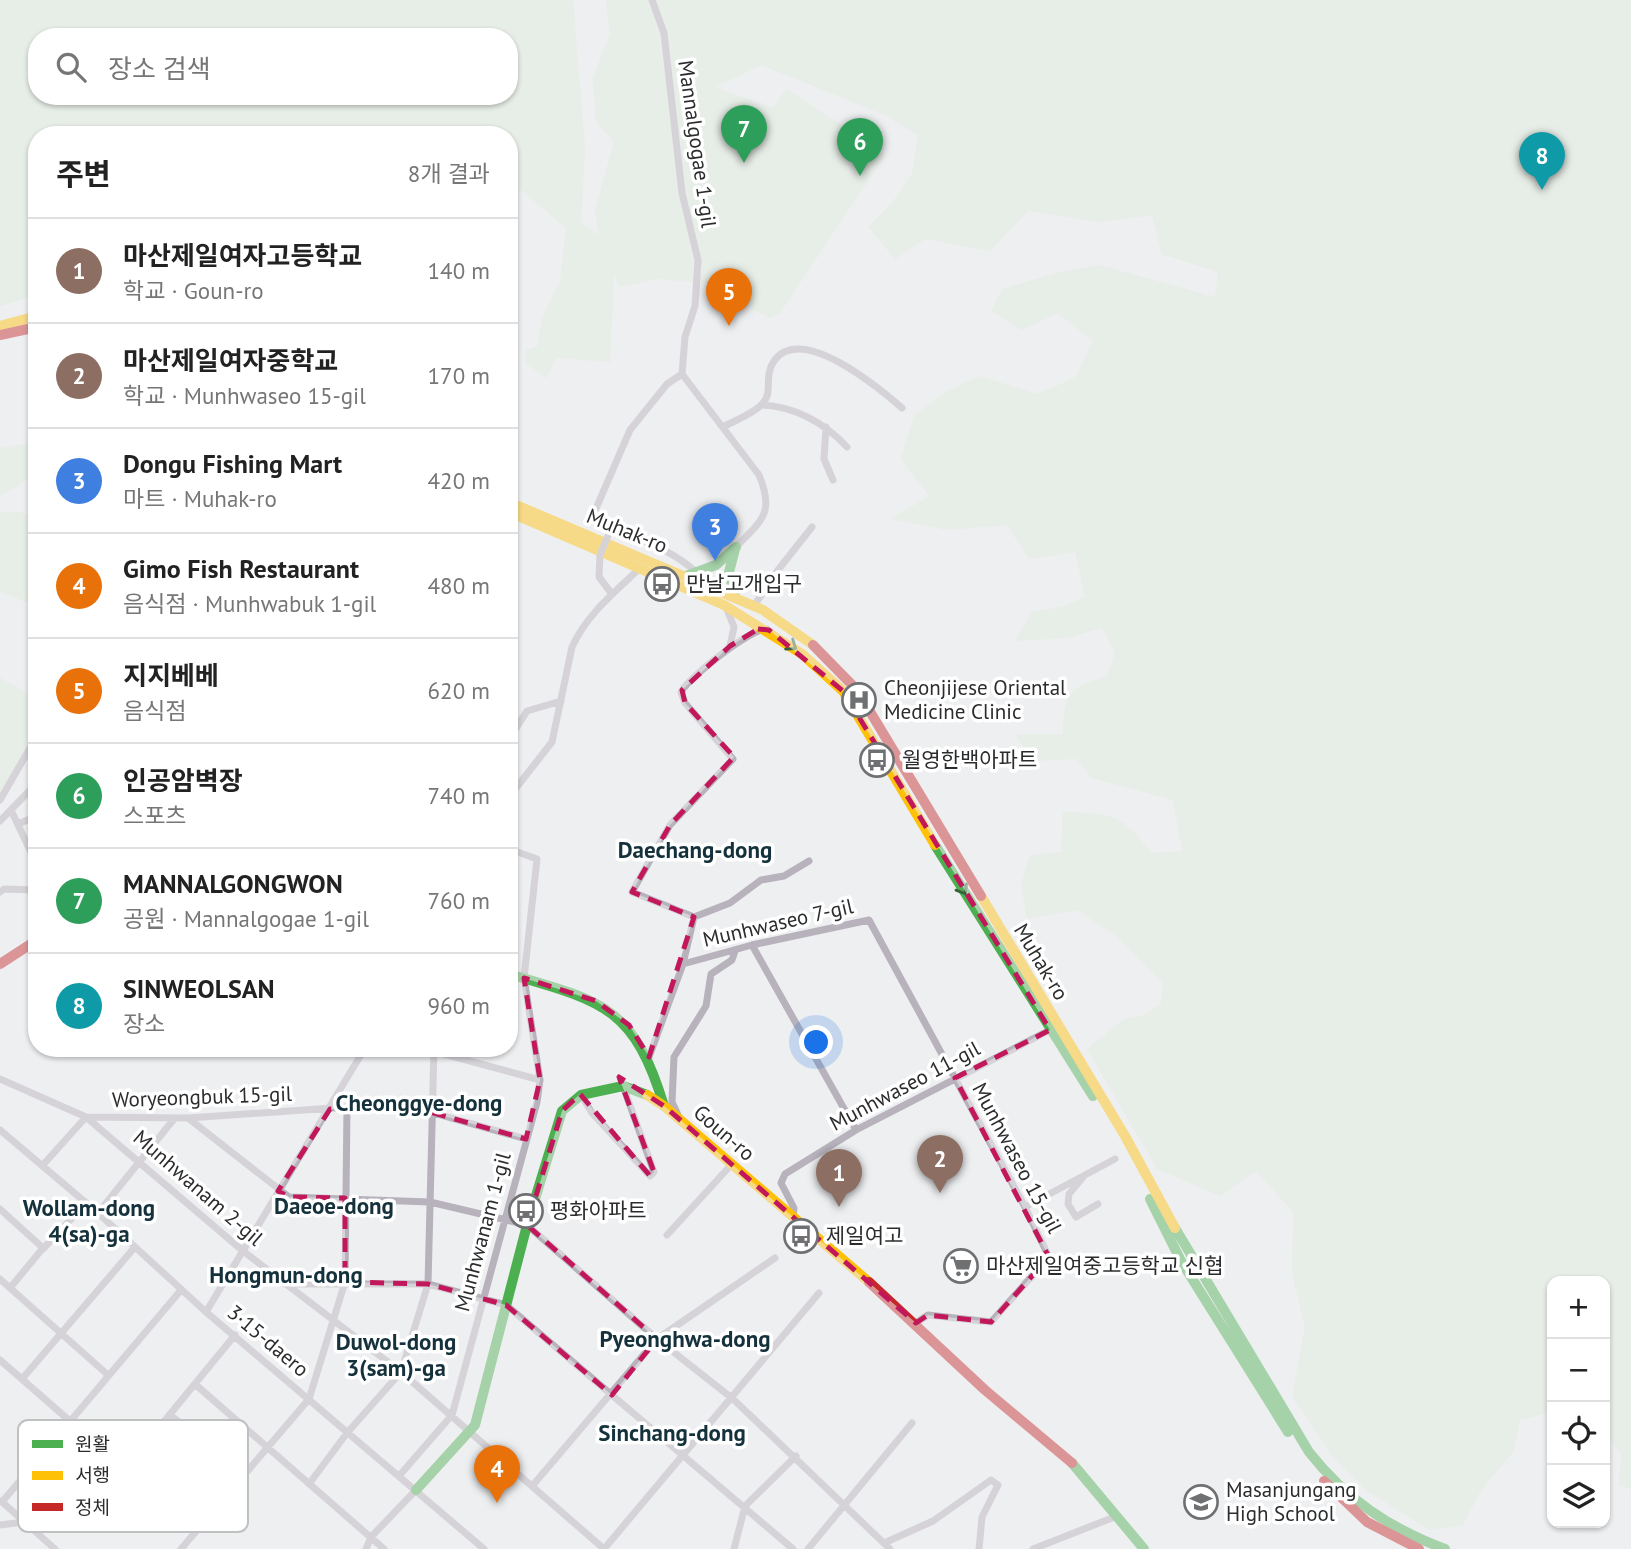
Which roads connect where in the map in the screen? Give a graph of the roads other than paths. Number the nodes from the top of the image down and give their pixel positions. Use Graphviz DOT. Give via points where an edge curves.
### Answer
graph roads {
  1 [pos="652,0"];
  2 [pos="28,318"];
  3 [pos="0,326"];
  4 [pos="28,329"];
  5 [pos="0,335"];
  6 [pos="682,374"];
  7 [pos="761,405"];
  8 [pos="902,408"];
  9 [pos="723,427"];
  10 [pos="826,428"];
  11 [pos="847,447"];
  12 [pos="833,480"];
  13 [pos="518,506"];
  14 [pos="518,516"];
  15 [pos="812,527"];
  16 [pos="609,533"];
  17 [pos="736,547"];
  18 [pos="640,568"];
  19 [pos="698,572"];
  20 [pos="686,576"];
  21 [pos="713,587"];
  22 [pos="612,594"];
  23 [pos="735,597"];
  24 [pos="724,604"];
  25 [pos="754,606"];
  26 [pos="769,629"];
  27 [pos="730,646"];
  28 [pos="561,701"];
  29 [pos="518,725"];
  30 [pos="28,752"];
  31 [pos="518,785"];
  32 [pos="28,792"];
  33 [pos="0,800"];
  34 [pos="11,810"];
  35 [pos="28,820"];
  36 [pos="0,821"];
  37 [pos="18,824"];
  38 [pos="28,846"];
  39 [pos="518,852"];
  40 [pos="809,861"];
  41 [pos="28,890"];
  42 [pos="0,892"];
  43 [pos="694,917"];
  44 [pos="752,945"];
  45 [pos="28,946"];
  46 [pos="735,951"];
  47 [pos="0,964"];
  48 [pos="683,964"];
  49 [pos="518,976"];
  50 [pos="524,978"];
  51 [pos="1049,1030"];
  52 [pos="360,1057"];
  53 [pos="433,1057"];
  54 [pos="458,1057"];
  55 [pos="649,1058"];
  56 [pos="955,1078"];
  57 [pos="0,1079"];
  58 [pos="540,1080"];
  59 [pos="623,1086"];
  60 [pos="582,1095"];
  61 [pos="664,1106"];
  62 [pos="347,1107"];
  63 [pos="330,1109"];
  64 [pos="430,1112"];
  65 [pos="86,1117"];
  66 [pos="188,1118"];
  67 [pos="174,1119"];
  68 [pos="682,1122"];
  69 [pos="856,1129"];
  70 [pos="0,1130"];
  71 [pos="526,1139"];
  72 [pos="1115,1159"];
  73 [pos="138,1160"];
  74 [pos="731,1165"];
  75 [pos="43,1166"];
  76 [pos="1083,1176"];
  77 [pos="278,1191"];
  78 [pos="345,1198"];
  79 [pos="430,1202"];
  80 [pos="86,1203"];
  81 [pos="1098,1204"];
  82 [pos="1025,1207"];
  83 [pos="0,1209"];
  84 [pos="98,1213"];
  85 [pos="792,1219"];
  86 [pos="503,1220"];
  87 [pos="527,1225"];
  88 [pos="667,1235"];
  89 [pos="135,1247"];
  90 [pos="43,1249"];
  91 [pos="243,1251"];
  92 [pos="775,1258"];
  93 [pos="0,1279"];
  94 [pos="345,1282"];
  95 [pos="284,1284"];
  96 [pos="428,1284"];
  97 [pos="9,1288"];
  98 [pos="181,1290"];
  99 [pos="819,1293"];
  100 [pos="482,1299"];
  101 [pos="506,1305"];
  102 [pos="206,1312"];
  103 [pos="334,1322"];
  104 [pos="916,1323"];
  105 [pos="61,1333"];
  106 [pos="235,1335"];
  107 [pos="657,1339"];
  108 [pos="0,1360"];
  109 [pos="401,1372"];
  110 [pos="108,1376"];
  111 [pos="22,1379"];
  112 [pos="196,1385"];
  113 [pos="612,1395"];
  114 [pos="309,1399"];
  115 [pos="733,1399"];
  116 [pos="170,1415"];
  117 [pos="452,1415"];
  118 [pos="68,1420"];
  119 [pos="72,1420"];
  120 [pos="166,1420"];
  121 [pos="177,1420"];
  122 [pos="235,1420"];
  123 [pos="912,1423"];
  124 [pos="467,1429"];
  125 [pos="248,1431"];
  126 [pos="347,1433"];
  127 [pos="267,1448"];
  128 [pos="683,1456"];
  129 [pos="796,1456"];
  130 [pos="248,1470"];
  131 [pos="399,1476"];
  132 [pos="18,1482"];
  133 [pos="309,1484"];
  134 [pos="533,1485"];
  135 [pos="416,1490"];
  136 [pos="1,1501"];
  137 [pos="846,1505"];
  138 [pos="745,1506"];
  139 [pos="1117,1516"];
  140 [pos="18,1517"];
  141 [pos="18,1523"];
  142 [pos="0,1525"];
  143 [pos="35,1532"];
  144 [pos="196,1532"];
  145 [pos="371,1537"];
  146 [pos="887,1546"];
  147 [pos="55,1549"];
  148 [pos="181,1549"];
  149 [pos="366,1549"];
  150 [pos="384,1549"];
  151 [pos="484,1549"];
  152 [pos="604,1549"];
  153 [pos="734,1549"];
  154 [pos="793,1549"];
  155 [pos="808,1549"];
  156 [pos="979,1549"];
  157 [pos="1033,1549"];
  158 [pos="1144,1549"];
  159 [pos="1419,1549"];
  160 [pos="1446,1549"];
  1 -- 6 [label="street, Mannalgogae 1-gil" via="663,33 682,193 698,260"];
  2 -- 3 [label="main road"];
  4 -- 5 [label="main road"];
  6 -- 9 [label="street"];
  6 -- 16 [label="street" via="667,384 630,430 592,520"];
  7 -- 8 [label="street" via="767,397 774,359 799,347 856,373"];
  7 -- 9 [label="street"];
  7 -- 10 [label="street" via="783,407"];
  9 -- 17 [label="street" via="759,475 767,494 762,520"];
  10 -- 11 [label="street"];
  10 -- 12 [label="street" via="824,459"];
  13 -- 20 [label="main road, Muhak-ro"];
  14 -- 18 [label="main road, Muhak-ro"];
  15 -- 25 [label="street"];
  16 -- 19 [label="street" via="655,546"];
  16 -- 22 [label="street, bridge" via="600,555 599,577"];
  17 -- 19 [label="main road" via="722,562"];
  17 -- 23 [label="main road" via="729,572"];
  18 -- 22 [label="street"];
  18 -- 24 [label="main road, Muhak-ro"];
  19 -- 20 [label="main road"];
  19 -- 21 [label="street"];
  20 -- 21 [label="main road, Muhak-ro"];
  21 -- 23 [label="main road, Muhak-ro"];
  22 -- 28 [label="street" via="578,634"];
  23 -- 25 [label="main road, Muhak-ro"];
  24 -- 26 [label="main road, Muhak-ro"];
  24 -- 27 [label="street" via="733,620"];
  25 -- 160 [label="main road, Muhak-ro" via="822,651 857,690 1309,1452 1342,1492 1372,1516"];
  26 -- 27 [label="street" via="758,629"];
  26 -- 51 [label="main road, Muhak-ro, one-way" via="818,664 844,691"];
  27 -- 43 [label="street" via="681,694 733,759 670,825 632,892"];
  28 -- 29 [label="street" via="527,711"];
  28 -- 31 [label="street" via="552,742"];
  30 -- 33 [label="street"];
  32 -- 34 [label="street"];
  34 -- 36 [label="street"];
  34 -- 37 [label="street"];
  35 -- 37 [label="street"];
  37 -- 38 [label="street"];
  39 -- 50 [label="street, Munhwanam 1-gil" via="537,859"];
  40 -- 43 [label="street" via="784,876 761,880 730,902"];
  41 -- 42 [label="street"];
  43 -- 48 [label="street"];
  44 -- 46 [label="street, Munhwaseo 7-gil"];
  44 -- 56 [label="street, Munhwaseo 7-gil" via="869,920"];
  44 -- 69 [label="street"];
  45 -- 47 [label="main road"];
  46 -- 48 [label="street, Munhwaseo 7-gil"];
  46 -- 68 [label="street" via="732,960 711,974 706,1006 674,1057 672,1102"];
  48 -- 55 [label="street"];
  49 -- 50 [label="main road"];
  50 -- 55 [label="main road" via="596,1001 629,1024"];
  50 -- 58 [label="street, Munhwanam 1-gil"];
  51 -- 56 [label="street, Munhwaseo 11-gil"];
  51 -- 159 [label="main road, Muhak-ro" via="1118,1135 1181,1261 1298,1448 1339,1501 1375,1528"];
  52 -- 63 [label="street"];
  53 -- 64 [label="street"];
  54 -- 58 [label="street"];
  55 -- 61 [label="main road"];
  56 -- 69 [label="street, Munhwaseo 11-gil"];
  56 -- 82 [label="street, Munhwaseo 15-gil"];
  57 -- 65 [label="street, Woryeongbuk 15-gil"];
  58 -- 71 [label="street, Munhwanam 1-gil"];
  59 -- 60 [label="main road"];
  59 -- 60 [label="street" via="654,1172 650,1175 592,1113"];
  59 -- 61 [label="main road, Goun-ro"];
  60 -- 87 [label="main road" via="562,1111"];
  61 -- 68 [label="main road, Goun-ro"];
  62 -- 63 [label="street, Woryeongbuk 15-gil"];
  62 -- 64 [label="street, Woryeongbuk 15-gil"];
  62 -- 78 [label="street"];
  63 -- 66 [label="street, Woryeongbuk 15-gil"];
  63 -- 77 [label="street"];
  64 -- 71 [label="street, Woryeongbuk 15-gil"];
  64 -- 79 [label="street"];
  65 -- 67 [label="street, Woryeongbuk 15-gil"];
  65 -- 73 [label="street, Munhwanam 2-gil"];
  65 -- 75 [label="street"];
  66 -- 67 [label="street, Woryeongbuk 15-gil"];
  66 -- 77 [label="street"];
  67 -- 73 [label="street"];
  68 -- 74 [label="main road, Goun-ro"];
  69 -- 85 [label="street, Munhwaseo 11-gil" via="785,1174 781,1183 794,1208"];
  70 -- 75 [label="street, 3·15-daero"];
  71 -- 86 [label="street, Munhwanam 1-gil"];
  72 -- 76 [label="street"];
  73 -- 84 [label="street"];
  73 -- 91 [label="street, Munhwanam 2-gil"];
  74 -- 85 [label="main road, Goun-ro"];
  74 -- 88 [label="street"];
  75 -- 80 [label="street, 3·15-daero"];
  76 -- 81 [label="street" via="1069,1194 1072,1210 1076,1217"];
  76 -- 82 [label="street"];
  77 -- 78 [label="street" via="289,1197"];
  77 -- 91 [label="street"];
  78 -- 79 [label="street"];
  78 -- 94 [label="street"];
  79 -- 86 [label="street"];
  79 -- 96 [label="street"];
  80 -- 84 [label="street, 3·15-daero"];
  80 -- 90 [label="street"];
  82 -- 104 [label="street, Munhwaseo 15-gil" via="1049,1257 991,1322 928,1315"];
  83 -- 90 [label="street"];
  84 -- 89 [label="street, 3·15-daero"];
  85 -- 104 [label="main road, Goun-ro"];
  86 -- 87 [label="street"];
  86 -- 100 [label="street, Munhwanam 1-gil"];
  87 -- 101 [label="main road"];
  87 -- 107 [label="street"];
  89 -- 98 [label="street, 3·15-daero"];
  89 -- 105 [label="street"];
  90 -- 97 [label="street"];
  91 -- 95 [label="street, Munhwanam 2-gil"];
  91 -- 102 [label="street"];
  92 -- 107 [label="street"];
  93 -- 97 [label="street"];
  94 -- 95 [label="street"];
  94 -- 96 [label="street"];
  94 -- 103 [label="street"];
  95 -- 103 [label="street, Munhwanam 2-gil"];
  96 -- 100 [label="street"];
  96 -- 109 [label="street"];
  97 -- 105 [label="street"];
  98 -- 102 [label="street, 3·15-daero"];
  98 -- 110 [label="street"];
  99 -- 115 [label="street"];
  100 -- 101 [label="street"];
  100 -- 117 [label="street, Munhwanam 1-gil"];
  101 -- 113 [label="street"];
  101 -- 124 [label="main road" via="475,1425"];
  102 -- 106 [label="street, 3·15-daero"];
  103 -- 109 [label="street, Munhwanam 2-gil"];
  103 -- 114 [label="street"];
  104 -- 139 [label="main road, Goun-ro" via="985,1390 1065,1454"];
  105 -- 110 [label="street"];
  105 -- 111 [label="street"];
  106 -- 112 [label="street"];
  106 -- 114 [label="street, 3·15-daero"];
  107 -- 113 [label="street"];
  107 -- 115 [label="street"];
  108 -- 111 [label="street"];
  109 -- 117 [label="street, Munhwanam 2-gil"];
  109 -- 126 [label="street"];
  110 -- 119 [label="street"];
  111 -- 118 [label="street"];
  112 -- 116 [label="street"];
  112 -- 122 [label="street"];
  113 -- 128 [label="street"];
  113 -- 134 [label="street"];
  114 -- 126 [label="street, 3·15-daero"];
  114 -- 127 [label="street"];
  115 -- 128 [label="street"];
  115 -- 129 [label="street"];
  116 -- 120 [label="street"];
  116 -- 121 [label="street"];
  117 -- 124 [label="street, Munhwanam 2-gil"];
  117 -- 131 [label="street, Munhwanam 1-gil"];
  123 -- 137 [label="street"];
  124 -- 134 [label="street, Munhwanam 2-gil"];
  124 -- 135 [label="main road"];
  125 -- 127 [label="street"];
  126 -- 131 [label="street, 3·15-daero"];
  126 -- 133 [label="street"];
  127 -- 130 [label="street"];
  127 -- 133 [label="street"];
  128 -- 138 [label="street"];
  128 -- 152 [label="street"];
  129 -- 137 [label="street"];
  129 -- 138 [label="street"];
  131 -- 135 [label="street, 3·15-daero"];
  132 -- 136 [label="street"];
  133 -- 145 [label="street"];
  134 -- 152 [label="street, Munhwanam 2-gil"];
  135 -- 145 [label="street"];
  135 -- 151 [label="street, 3·15-daero"];
  136 -- 140 [label="street"];
  137 -- 146 [label="street"];
  137 -- 155 [label="street"];
  138 -- 153 [label="street"];
  138 -- 154 [label="street"];
  139 -- 157 [label="street"];
  139 -- 158 [label="main road, Goun-ro"];
  141 -- 142 [label="street"];
  143 -- 147 [label="street"];
  144 -- 148 [label="street"];
  145 -- 149 [label="street"];
  145 -- 150 [label="street"];
  146 -- 156 [label="street" via="933,1521 991,1480 998,1485 982,1517"];
}
